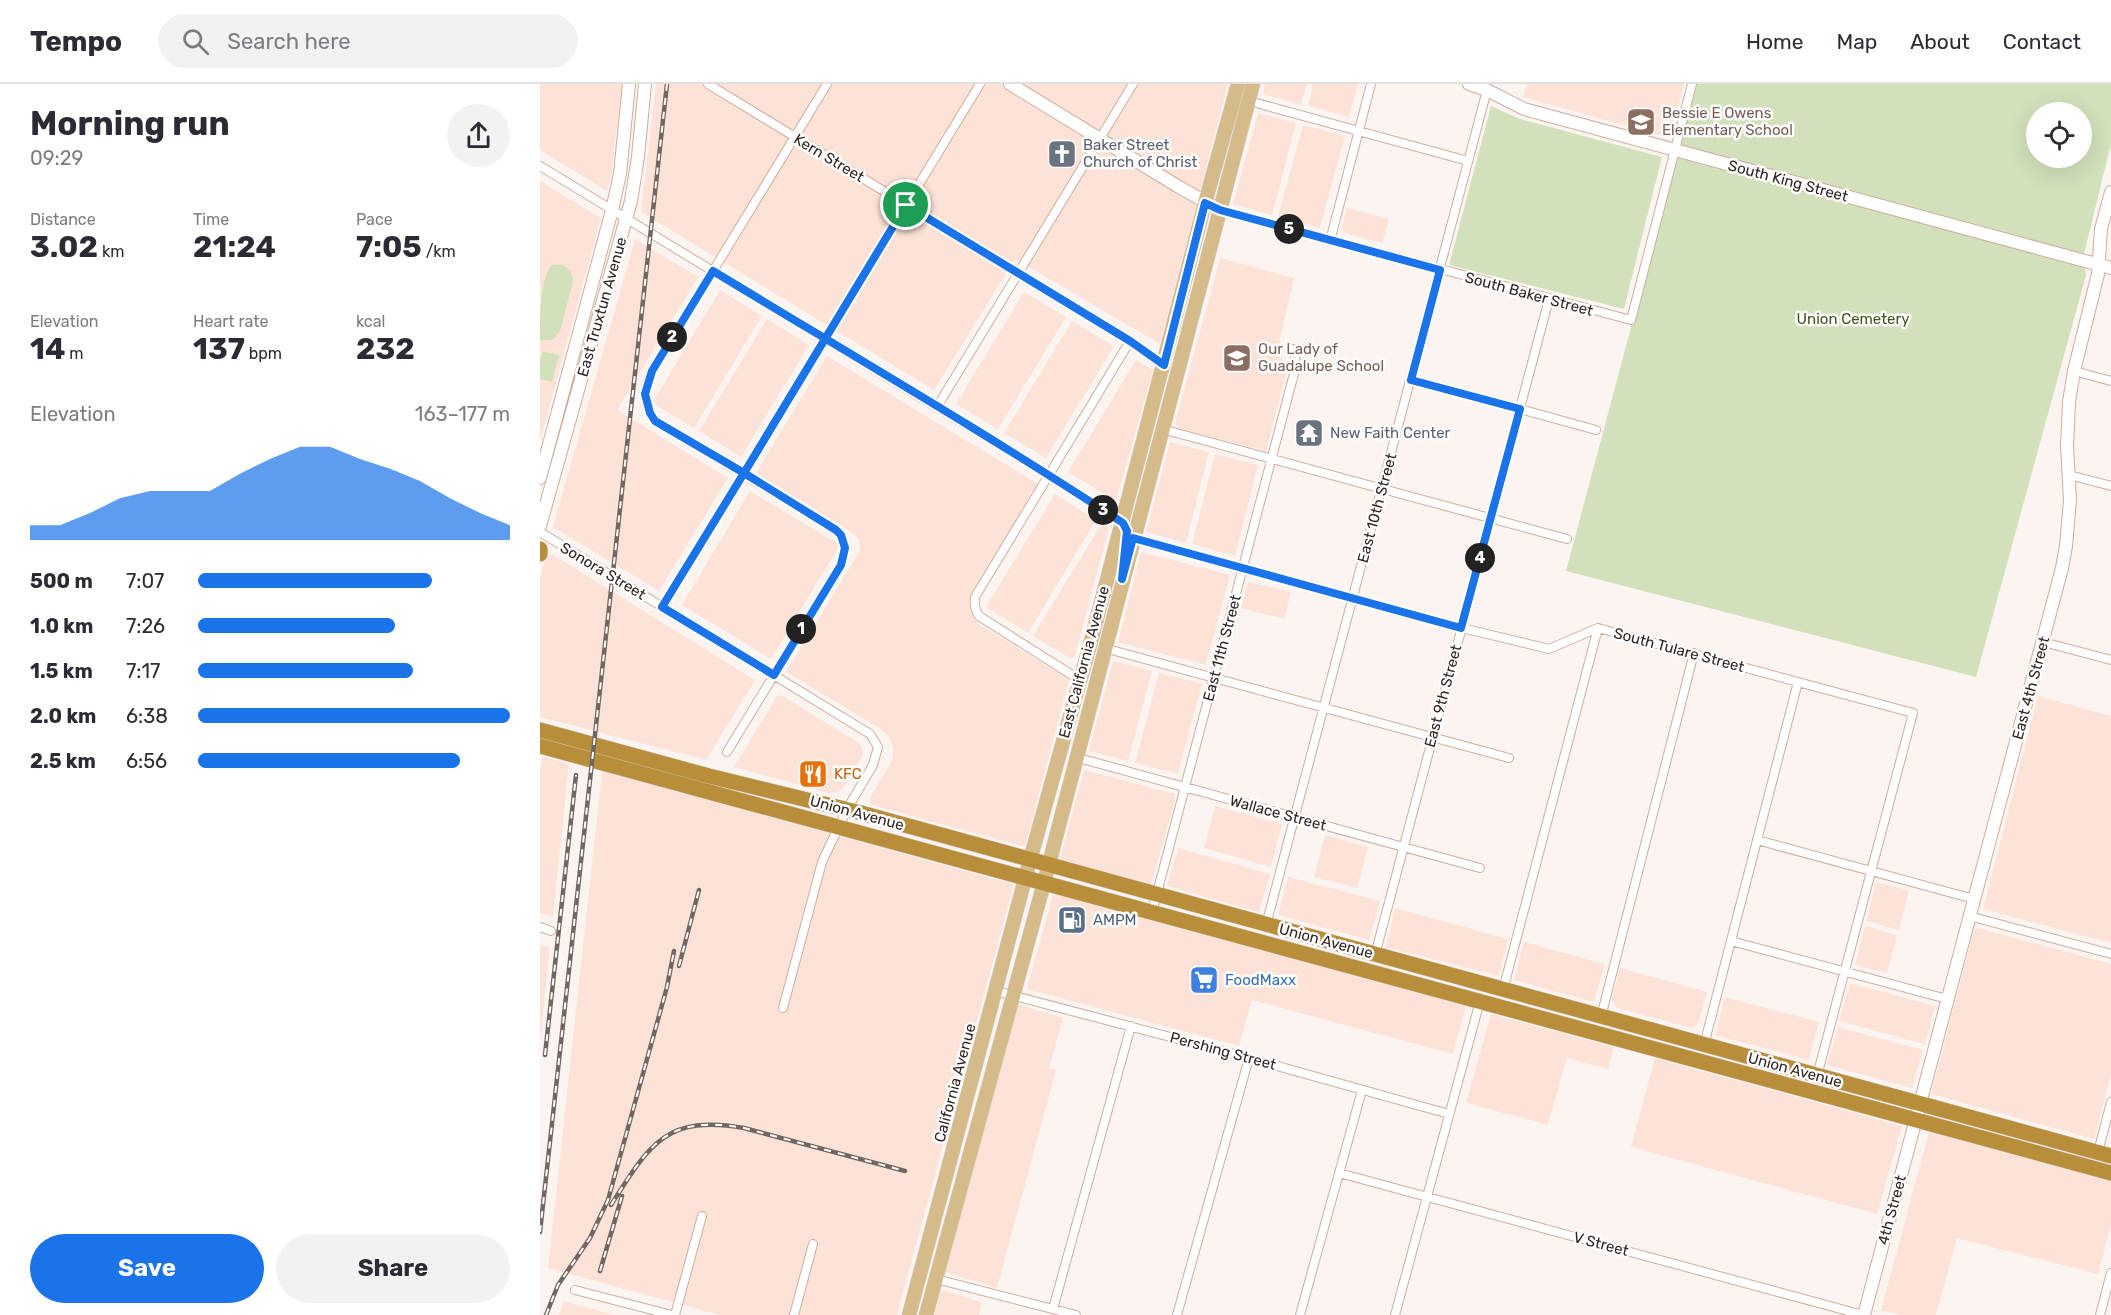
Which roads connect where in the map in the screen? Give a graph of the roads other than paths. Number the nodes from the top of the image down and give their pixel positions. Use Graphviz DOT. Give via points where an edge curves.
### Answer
graph roads {
  1 [pos="629,84"];
  2 [pos="645,84"];
  3 [pos="708,84"];
  4 [pos="827,84"];
  5 [pos="980,84"];
  6 [pos="1010,84"];
  7 [pos="1133,84"];
  8 [pos="1238,84"];
  9 [pos="1253,84"];
  10 [pos="1371,84"];
  11 [pos="1470,84"];
  12 [pos="1692,84"];
  13 [pos="1487,90"];
  14 [pos="1249,101"];
  15 [pos="1359,131"];
  16 [pos="795,137"];
  17 [pos="1100,139"];
  18 [pos="1675,151"];
  19 [pos="1468,161"];
  20 [pos="540,166"];
  21 [pos="2111,192"];
  22 [pos="1205,203"];
  23 [pos="906,205"];
  24 [pos="612,210"];
  25 [pos="1220,210"];
  26 [pos="626,219"];
  27 [pos="1330,241"];
  28 [pos="2098,265"];
  29 [pos="2111,268"];
  30 [pos="1440,270"];
  31 [pos="713,271"];
  32 [pos="1018,273"];
  33 [pos="1549,299"];
  34 [pos="825,339"];
  35 [pos="1130,341"];
  36 [pos="1294,349"];
  37 [pos="570,368"];
  38 [pos="1163,371"];
  39 [pos="2074,371"];
  40 [pos="583,373"];
  41 [pos="1411,380"];
  42 [pos="2111,381"];
  43 [pos="937,407"];
  44 [pos="1520,409"];
  45 [pos="1162,429"];
  46 [pos="1596,430"];
  47 [pos="1271,459"];
  48 [pos="744,473"];
  49 [pos="1048,474"];
  50 [pos="2069,475"];
  51 [pos="541,476"];
  52 [pos="2111,486"];
  53 [pos="1382,489"];
  54 [pos="540,500"];
  55 [pos="1491,518"];
  56 [pos="1123,523"];
  57 [pos="540,526"];
  58 [pos="540,532"];
  59 [pos="1133,538"];
  60 [pos="1567,539"];
  61 [pos="540,549"];
  62 [pos="540,554"];
  63 [pos="1243,568"];
  64 [pos="1122,579"];
  65 [pos="1104,594"];
  66 [pos="1353,598"];
  67 [pos="662,607"];
  68 [pos="1461,628"];
  69 [pos="1598,628"];
  70 [pos="2043,642"];
  71 [pos="1104,648"];
  72 [pos="1694,653"];
  73 [pos="2111,660"];
  74 [pos="774,675"];
  75 [pos="1214,678"];
  76 [pos="1080,680"];
  77 [pos="1798,682"];
  78 [pos="1324,708"];
  79 [pos="540,729"];
  80 [pos="1082,731"];
  81 [pos="1433,737"];
  82 [pos="540,746"];
  83 [pos="726,752"];
  84 [pos="1075,757"];
  85 [pos="1509,758"];
  86 [pos="1185,787"];
  87 [pos="847,809"];
  88 [pos="1295,817"];
  89 [pos="838,827"];
  90 [pos="1757,840"];
  91 [pos="1404,847"];
  92 [pos="1030,860"];
  93 [pos="1048,866"];
  94 [pos="1480,868"];
  95 [pos="1872,871"];
  96 [pos="1025,878"];
  97 [pos="1044,883"];
  98 [pos="1156,895"];
  99 [pos="1974,898"];
  100 [pos="1152,912"];
  101 [pos="1969,916"];
  102 [pos="1266,925"];
  103 [pos="540,927"];
  104 [pos="551,930"];
  105 [pos="1731,941"];
  106 [pos="2111,954"];
  107 [pos="1375,955"];
  108 [pos="1845,972"];
  109 [pos="1503,990"];
  110 [pos="996,991"];
  111 [pos="1013,996"];
  112 [pos="1947,999"];
  113 [pos="1480,1001"];
  114 [pos="1556,1005"];
  115 [pos="783,1008"];
  116 [pos="1601,1017"];
  117 [pos="1131,1026"];
  118 [pos="1704,1045"];
  119 [pos="1249,1058"];
  120 [pos="1817,1076"];
  121 [pos="1362,1090"];
  122 [pos="2111,1102"];
  123 [pos="1921,1104"];
  124 [pos="1449,1114"];
  125 [pos="1916,1120"];
  126 [pos="957,1138"];
  127 [pos="2104,1154"];
  128 [pos="1339,1173"];
  129 [pos="2111,1173"];
  130 [pos="960,1190"];
  131 [pos="1427,1197"];
  132 [pos="702,1216"];
  133 [pos="930,1239"];
  134 [pos="813,1244"];
  135 [pos="2111,1273"];
  136 [pos="936,1279"];
  137 [pos="575,1290"];
  138 [pos="1053,1309"];
  139 [pos="673,1315"];
  140 [pos="794,1315"];
  141 [pos="909,1315"];
  142 [pos="926,1315"];
  143 [pos="1076,1315"];
  144 [pos="1177,1315"];
  145 [pos="1300,1315"];
  146 [pos="1395,1315"];
  147 [pos="1863,1315"];
  148 [pos="2100,1315"];
  1 -- 24 [label="street, East Truxtun Avenue" via="620,174"];
  2 -- 26 [label="street, East Truxtun Avenue" via="638,157"];
  3 -- 16 [label="street, Kern Street"];
  4 -- 16 [label="street"];
  5 -- 23 [label="street"];
  6 -- 17 [label="street"];
  7 -- 17 [label="street"];
  8 -- 22 [label="main road, East California Avenue"];
  9 -- 14 [label="main road, East California Avenue"];
  10 -- 15 [label="street"];
  11 -- 13 [label="street, South King Street"];
  12 -- 18 [label="street"];
  13 -- 18 [label="street, South King Street" via="1524,109"];
  13 -- 19 [label="street, East 10th Street"];
  14 -- 15 [label="street"];
  14 -- 25 [label="main road, East California Avenue"];
  15 -- 19 [label="street"];
  15 -- 27 [label="street"];
  16 -- 23 [label="street, Kern Street"];
  16 -- 31 [label="street"];
  17 -- 22 [label="street"];
  17 -- 32 [label="street"];
  18 -- 28 [label="street, South King Street"];
  18 -- 33 [label="street, South Baker Street" via="1630,320"];
  19 -- 30 [label="street, East 10th Street"];
  20 -- 24 [label="street"];
  21 -- 28 [label="street, East 4th Street" via="2101,229"];
  22 -- 25 [label="street"];
  22 -- 38 [label="main road, East California Avenue"];
  23 -- 32 [label="street, Kern Street"];
  23 -- 34 [label="street"];
  24 -- 26 [label="street"];
  24 -- 37 [label="street, East Truxtun Avenue"];
  25 -- 27 [label="street, South Baker Street"];
  25 -- 45 [label="main road, East California Avenue"];
  26 -- 31 [label="street"];
  26 -- 40 [label="street, East Truxtun Avenue"];
  27 -- 30 [label="street, South Baker Street"];
  28 -- 29 [label="street, South King Street"];
  28 -- 39 [label="street, East 4th Street"];
  30 -- 33 [label="street, South Baker Street"];
  30 -- 41 [label="street, East 10th Street"];
  31 -- 34 [label="street"];
  31 -- 48 [label="street" via="648,377 645,401 655,421"];
  32 -- 35 [label="street, Kern Street"];
  32 -- 43 [label="street"];
  33 -- 44 [label="street, East 9th Street"];
  34 -- 43 [label="street"];
  34 -- 48 [label="street"];
  35 -- 38 [label="street, Kern Street"];
  35 -- 49 [label="street"];
  36 -- 47 [label="street, East 11th Street" via="1296,366"];
  37 -- 40 [label="street"];
  37 -- 51 [label="street, East Truxtun Avenue"];
  38 -- 45 [label="main road" via="1158,424"];
  38 -- 56 [label="main road, East California Avenue"];
  39 -- 42 [label="street"];
  39 -- 50 [label="street, East 4th Street" via="2067,424"];
  40 -- 57 [label="street, East Truxtun Avenue"];
  41 -- 44 [label="street"];
  41 -- 53 [label="street, East 10th Street"];
  43 -- 49 [label="street"];
  44 -- 46 [label="street"];
  44 -- 55 [label="street, East 9th Street"];
  45 -- 47 [label="street"];
  45 -- 59 [label="main road, East California Avenue"];
  47 -- 53 [label="street"];
  47 -- 63 [label="street, East 11th Street"];
  48 -- 67 [label="street"];
  48 -- 74 [label="street" via="836,530 844,541 841,565"];
  49 -- 56 [label="street"];
  49 -- 76 [label="street" via="975,597 975,611"];
  50 -- 52 [label="street"];
  50 -- 70 [label="street, East 4th Street" via="2066,546"];
  51 -- 54 [label="street, East Truxtun Avenue"];
  53 -- 55 [label="street"];
  53 -- 66 [label="street, East 10th Street"];
  55 -- 60 [label="street"];
  55 -- 68 [label="street, East 9th Street"];
  56 -- 64 [label="main road" via="1127,531"];
  56 -- 65 [label="main road, East California Avenue"];
  58 -- 67 [label="street, Sonora Street"];
  59 -- 63 [label="street, South Tulare Street"];
  59 -- 64 [label="main road, East California Avenue"];
  61 -- 62 [label="highway"];
  63 -- 66 [label="street, South Tulare Street"];
  63 -- 75 [label="street, East 11th Street"];
  64 -- 71 [label="main road, East California Avenue"];
  65 -- 71 [label="main road" via="1100,635"];
  65 -- 76 [label="main road, East California Avenue"];
  66 -- 68 [label="street, South Tulare Street"];
  66 -- 78 [label="street, East 10th Street"];
  67 -- 74 [label="street, Sonora Street"];
  68 -- 69 [label="street, South Tulare Street" via="1549,649"];
  68 -- 81 [label="street, East 9th Street"];
  69 -- 72 [label="street, South Tulare Street"];
  69 -- 109 [label="street"];
  70 -- 73 [label="street"];
  70 -- 99 [label="street, East 4th Street"];
  71 -- 75 [label="street"];
  71 -- 80 [label="main road, East California Avenue"];
  72 -- 77 [label="street, South Tulare Street"];
  72 -- 116 [label="street"];
  74 -- 83 [label="street"];
  74 -- 87 [label="street, Sonora Street" via="870,734 878,747 873,765"];
  75 -- 78 [label="street"];
  75 -- 86 [label="street, East 11th Street"];
  76 -- 80 [label="main road" via="1086,684 1078,719"];
  76 -- 92 [label="main road, East California Avenue"];
  77 -- 90 [label="street"];
  77 -- 95 [label="street, South Tulare Street" via="1913,713"];
  78 -- 81 [label="street"];
  78 -- 88 [label="street, East 10th Street"];
  79 -- 87 [label="highway, Union Avenue"];
  80 -- 84 [label="main road, East California Avenue"];
  81 -- 85 [label="street"];
  81 -- 91 [label="street, East 9th Street"];
  82 -- 89 [label="highway, Union Avenue"];
  84 -- 86 [label="street, Wallace Street"];
  84 -- 93 [label="main road, East California Avenue"];
  86 -- 88 [label="street, Wallace Street"];
  86 -- 98 [label="street, East 11th Street"];
  87 -- 89 [label="street"];
  87 -- 92 [label="highway, Union Avenue"];
  88 -- 91 [label="street, Wallace Street"];
  88 -- 102 [label="street, East 10th Street"];
  89 -- 96 [label="highway, Union Avenue"];
  89 -- 115 [label="street" via="822,862"];
  90 -- 95 [label="street"];
  90 -- 105 [label="street"];
  91 -- 94 [label="street, Wallace Street"];
  91 -- 107 [label="street, East 9th Street"];
  92 -- 93 [label="highway, Union Avenue"];
  92 -- 96 [label="main road, California Avenue"];
  93 -- 97 [label="main road"];
  93 -- 98 [label="highway, Union Avenue"];
  95 -- 99 [label="street"];
  95 -- 108 [label="street"];
  96 -- 97 [label="highway, Union Avenue"];
  96 -- 110 [label="main road, California Avenue"];
  97 -- 100 [label="highway, Union Avenue"];
  97 -- 111 [label="main road"];
  98 -- 100 [label="street, East 11th Street"];
  98 -- 102 [label="highway, Union Avenue"];
  99 -- 101 [label="street, East 4th Street"];
  100 -- 113 [label="highway, Union Avenue"];
  101 -- 106 [label="street"];
  101 -- 112 [label="street, East 4th Street"];
  102 -- 107 [label="highway, Union Avenue"];
  103 -- 104 [label="street"];
  105 -- 108 [label="street"];
  105 -- 118 [label="street"];
  107 -- 109 [label="highway, Union Avenue"];
  108 -- 112 [label="street"];
  108 -- 120 [label="street"];
  109 -- 114 [label="highway, Union Avenue"];
  110 -- 111 [label="street, Pershing Street"];
  110 -- 126 [label="main road, California Avenue"];
  111 -- 117 [label="street, Pershing Street"];
  111 -- 130 [label="main road"];
  112 -- 123 [label="street, East 4th Street"];
  113 -- 114 [label="highway" via="1491,996 1541,1009"];
  113 -- 124 [label="street"];
  113 -- 125 [label="highway, Union Avenue"];
  114 -- 116 [label="highway, Union Avenue"];
  116 -- 118 [label="highway, Union Avenue"];
  117 -- 119 [label="street, Pershing Street"];
  117 -- 138 [label="street"];
  118 -- 120 [label="highway, Union Avenue"];
  119 -- 121 [label="street, Pershing Street"];
  119 -- 144 [label="street"];
  120 -- 123 [label="highway, Union Avenue"];
  121 -- 124 [label="street, Pershing Street"];
  121 -- 128 [label="street"];
  122 -- 127 [label="street"];
  123 -- 125 [label="street, 4th Street"];
  123 -- 127 [label="highway, Union Avenue"];
  124 -- 131 [label="street"];
  125 -- 129 [label="highway, Union Avenue"];
  125 -- 147 [label="street, 4th Street"];
  126 -- 130 [label="main road" via="963,1143 957,1177"];
  126 -- 133 [label="main road, California Avenue"];
  128 -- 131 [label="street, V Street"];
  128 -- 145 [label="street"];
  130 -- 136 [label="main road"];
  131 -- 146 [label="street"];
  131 -- 147 [label="street, V Street"];
  132 -- 139 [label="street"];
  133 -- 136 [label="main road" via="933,1251 928,1274"];
  133 -- 141 [label="main road, California Avenue"];
  134 -- 140 [label="street"];
  135 -- 148 [label="street"];
  136 -- 138 [label="street"];
  136 -- 142 [label="main road"];
  137 -- 139 [label="street"];
  138 -- 143 [label="street"];
}
